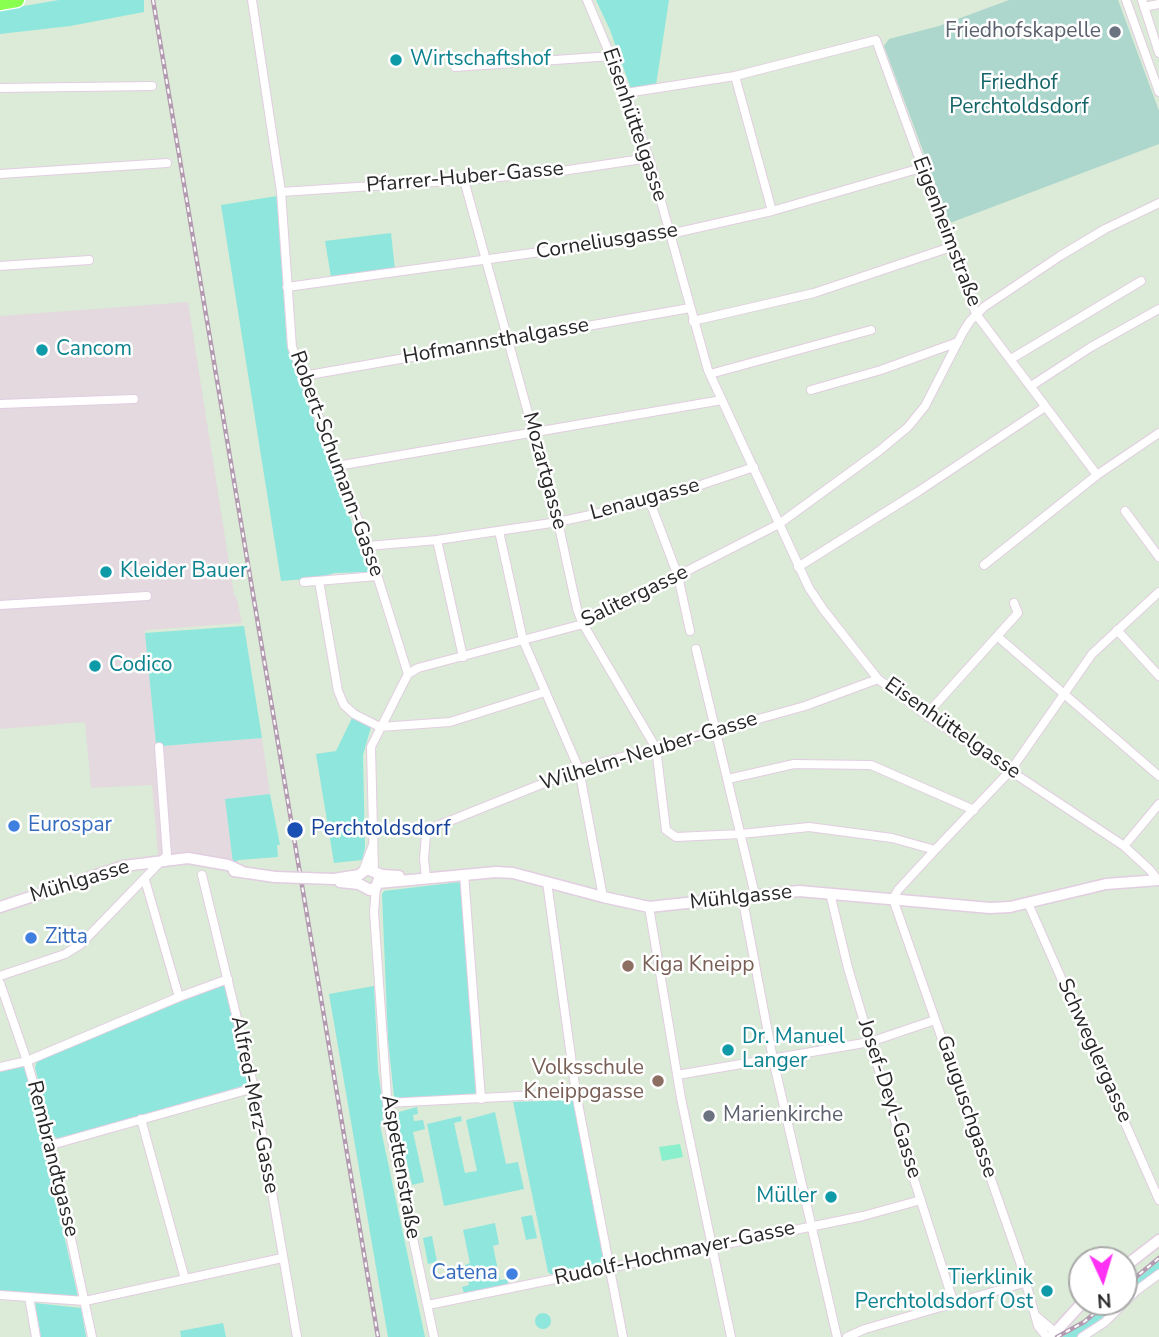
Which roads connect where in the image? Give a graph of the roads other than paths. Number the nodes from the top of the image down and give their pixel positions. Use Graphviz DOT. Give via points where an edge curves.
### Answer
graph roads {
  1 [pos="17,0"];
  2 [pos="252,0"];
  3 [pos="587,0"];
  4 [pos="1126,0"];
  5 [pos="0,3"];
  6 [pos="1143,3"];
  7 [pos="1159,4"];
  8 [pos="1159,53"];
  9 [pos="612,56"];
  10 [pos="455,67"];
  11 [pos="735,76"];
  12 [pos="152,86"];
  13 [pos="0,88"];
  14 [pos="1159,92"];
  15 [pos="626,93"];
  16 [pos="649,158"];
  17 [pos="167,163"];
  18 [pos="921,168"];
  19 [pos="0,174"];
  20 [pos="464,180"];
  21 [pos="281,192"];
  22 [pos="1159,203"];
  23 [pos="772,211"];
  24 [pos="670,234"];
  25 [pos="951,247"];
  26 [pos="89,260"];
  27 [pos="485,260"];
  28 [pos="0,266"];
  29 [pos="1141,281"];
  30 [pos="286,287"];
  31 [pos="690,308"];
  32 [pos="1159,309"];
  33 [pos="976,314"];
  34 [pos="693,321"];
  35 [pos="871,330"];
  36 [pos="508,340"];
  37 [pos="958,342"];
  38 [pos="1011,359"];
  39 [pos="710,374"];
  40 [pos="303,376"];
  41 [pos="1031,386"];
  42 [pos="811,390"];
  43 [pos="134,399"];
  44 [pos="722,400"];
  45 [pos="0,404"];
  46 [pos="1045,407"];
  47 [pos="533,431"];
  48 [pos="1159,433"];
  49 [pos="337,466"];
  50 [pos="754,467"];
  51 [pos="1097,475"];
  52 [pos="650,502"];
  53 [pos="1125,511"];
  54 [pos="558,522"];
  55 [pos="779,524"];
  56 [pos="499,531"];
  57 [pos="438,540"];
  58 [pos="368,546"];
  59 [pos="1159,557"];
  60 [pos="984,565"];
  61 [pos="799,567"];
  62 [pos="377,576"];
  63 [pos="678,576"];
  64 [pos="319,581"];
  65 [pos="304,582"];
  66 [pos="1159,592"];
  67 [pos="147,596"];
  68 [pos="1014,603"];
  69 [pos="0,605"];
  70 [pos="583,624"];
  71 [pos="1117,630"];
  72 [pos="690,631"];
  73 [pos="998,636"];
  74 [pos="523,640"];
  75 [pos="696,649"];
  76 [pos="463,657"];
  77 [pos="408,674"];
  78 [pos="1159,676"];
  79 [pos="878,679"];
  80 [pos="545,692"];
  81 [pos="1063,694"];
  82 [pos="926,715"];
  83 [pos="380,727"];
  84 [pos="716,731"];
  85 [pos="159,747"];
  86 [pos="656,748"];
  87 [pos="579,769"];
  88 [pos="1011,770"];
  89 [pos="1159,776"];
  90 [pos="728,779"];
  91 [pos="1159,803"];
  92 [pos="974,810"];
  93 [pos="741,834"];
  94 [pos="1124,846"];
  95 [pos="934,850"];
  96 [pos="162,862"];
  97 [pos="1140,862"];
  98 [pos="464,874"];
  99 [pos="202,875"];
  100 [pos="426,877"];
  101 [pos="369,879"];
  102 [pos="145,880"];
  103 [pos="1144,880"];
  104 [pos="1158,880"];
  105 [pos="547,882"];
  106 [pos="830,893"];
  107 [pos="755,894"];
  108 [pos="742,896"];
  109 [pos="603,897"];
  110 [pos="893,899"];
  111 [pos="1028,903"];
  112 [pos="0,906"];
  113 [pos="649,906"];
  114 [pos="0,975"];
  115 [pos="228,979"];
  116 [pos="0,983"];
  117 [pos="179,996"];
  118 [pos="935,1020"];
  119 [pos="870,1042"];
  120 [pos="773,1059"];
  121 [pos="27,1061"];
  122 [pos="0,1067"];
  123 [pos="677,1075"];
  124 [pos="254,1088"];
  125 [pos="576,1093"];
  126 [pos="481,1099"];
  127 [pos="387,1103"];
  128 [pos="141,1119"];
  129 [pos="51,1145"];
  130 [pos="921,1200"];
  131 [pos="1159,1200"];
  132 [pos="812,1226"];
  133 [pos="1159,1240"];
  134 [pos="711,1247"];
  135 [pos="1138,1256"];
  136 [pos="282,1258"];
  137 [pos="610,1267"];
  138 [pos="1159,1274"];
  139 [pos="185,1279"];
  140 [pos="1027,1282"];
  141 [pos="0,1295"];
  142 [pos="29,1297"];
  143 [pos="85,1301"];
  144 [pos="954,1304"];
  145 [pos="428,1305"];
  146 [pos="1069,1316"];
  147 [pos="1051,1335"];
  148 [pos="36,1337"];
  149 [pos="92,1337"];
  150 [pos="297,1337"];
  151 [pos="434,1337"];
  152 [pos="623,1337"];
  153 [pos="731,1337"];
  154 [pos="838,1337"];
  155 [pos="847,1337"];
  156 [pos="1082,1337"];
  1 -- 5 [label="highway"];
  2 -- 21 [label="street, Robert-Schumann-Gasse"];
  3 -- 9 [label="street, Eisenhüttelgasse"];
  4 -- 14 [label="street"];
  6 -- 7 [label="street"];
  6 -- 8 [label="street"];
  9 -- 10 [label="street"];
  9 -- 15 [label="street, Eisenhüttelgasse"];
  11 -- 15 [label="street"];
  11 -- 18 [label="street, Eigenheimstraße" via="876,40"];
  11 -- 23 [label="street"];
  12 -- 13 [label="street"];
  15 -- 16 [label="street, Eisenhüttelgasse"];
  16 -- 20 [label="street, Pfarrer-Huber-Gasse"];
  16 -- 24 [label="street, Eisenhüttelgasse"];
  17 -- 19 [label="street"];
  18 -- 23 [label="street, Corneliusgasse"];
  18 -- 25 [label="street, Eigenheimstraße"];
  20 -- 21 [label="street, Pfarrer-Huber-Gasse"];
  20 -- 27 [label="street, Mozartgasse"];
  21 -- 30 [label="street, Robert-Schumann-Gasse"];
  22 -- 33 [label="street, Salitergasse" via="1060,256"];
  23 -- 24 [label="street, Corneliusgasse"];
  24 -- 27 [label="street, Corneliusgasse"];
  24 -- 31 [label="street, Eisenhüttelgasse"];
  25 -- 33 [label="street, Eigenheimstraße"];
  25 -- 34 [label="street" via="814,293"];
  26 -- 28 [label="street"];
  27 -- 30 [label="street, Corneliusgasse"];
  27 -- 36 [label="street, Mozartgasse"];
  29 -- 38 [label="street"];
  30 -- 40 [label="street, Robert-Schumann-Gasse" via="292,347"];
  31 -- 34 [label="street, Eisenhüttelgasse"];
  31 -- 36 [label="street, Hofmannsthalgasse"];
  32 -- 41 [label="street"];
  33 -- 37 [label="street, Salitergasse"];
  33 -- 38 [label="street, Eigenheimstraße"];
  34 -- 39 [label="street, Eisenhüttelgasse"];
  35 -- 39 [label="street"];
  36 -- 40 [label="street, Hofmannsthalgasse"];
  36 -- 47 [label="street, Mozartgasse"];
  37 -- 42 [label="street"];
  37 -- 55 [label="street, Salitergasse" via="925,406 908,427"];
  38 -- 41 [label="street, Eigenheimstraße"];
  39 -- 44 [label="street, Eisenhüttelgasse"];
  40 -- 49 [label="street, Robert-Schumann-Gasse"];
  41 -- 46 [label="street, Eigenheimstraße"];
  43 -- 45 [label="street"];
  44 -- 47 [label="street"];
  44 -- 50 [label="street, Eisenhüttelgasse"];
  46 -- 51 [label="street, Eigenheimstraße"];
  46 -- 61 [label="street"];
  47 -- 49 [label="street"];
  47 -- 54 [label="street, Mozartgasse"];
  48 -- 51 [label="street"];
  49 -- 58 [label="street, Robert-Schumann-Gasse"];
  50 -- 52 [label="street, Lenaugasse"];
  50 -- 55 [label="street, Eisenhüttelgasse"];
  51 -- 60 [label="street"];
  52 -- 54 [label="street, Lenaugasse"];
  52 -- 63 [label="street"];
  53 -- 59 [label="street"];
  54 -- 56 [label="street, Lenaugasse"];
  54 -- 70 [label="street, Mozartgasse"];
  55 -- 61 [label="street, Eisenhüttelgasse"];
  55 -- 63 [label="street, Salitergasse"];
  56 -- 57 [label="street, Lenaugasse"];
  56 -- 74 [label="street"];
  57 -- 58 [label="street, Lenaugasse"];
  57 -- 76 [label="street"];
  58 -- 62 [label="street, Robert-Schumann-Gasse"];
  61 -- 79 [label="street, Eisenhüttelgasse" via="823,609"];
  62 -- 64 [label="street"];
  62 -- 77 [label="street, Robert-Schumann-Gasse"];
  63 -- 70 [label="street, Salitergasse"];
  63 -- 72 [label="street"];
  64 -- 65 [label="street"];
  64 -- 83 [label="street" via="338,691 354,714"];
  66 -- 71 [label="street"];
  67 -- 69 [label="street"];
  68 -- 73 [label="street" via="1018,613"];
  70 -- 74 [label="street, Salitergasse"];
  70 -- 86 [label="street, Mozartgasse"];
  71 -- 78 [label="street"];
  71 -- 81 [label="street" via="1092,654"];
  73 -- 81 [label="street"];
  73 -- 82 [label="street"];
  74 -- 76 [label="street, Salitergasse"];
  74 -- 80 [label="street"];
  75 -- 84 [label="street"];
  76 -- 77 [label="street, Salitergasse"];
  77 -- 83 [label="street"];
  79 -- 82 [label="street, Eisenhüttelgasse"];
  79 -- 84 [label="street, Wilhelm-Neuber-Gasse"];
  80 -- 83 [label="street" via="450,722"];
  80 -- 87 [label="street"];
  81 -- 88 [label="street"];
  81 -- 89 [label="street"];
  82 -- 88 [label="street, Eisenhüttelgasse"];
  83 -- 101 [label="street" via="371,747 375,850"];
  84 -- 86 [label="street, Wilhelm-Neuber-Gasse"];
  84 -- 90 [label="street"];
  85 -- 96 [label="street" via="168,848"];
  86 -- 87 [label="street, Wilhelm-Neuber-Gasse"];
  86 -- 93 [label="street" via="666,830 676,837"];
  87 -- 100 [label="street, Wilhelm-Neuber-Gasse" via="432,828 426,835"];
  87 -- 109 [label="street"];
  88 -- 92 [label="street"];
  88 -- 94 [label="street, Eisenhüttelgasse"];
  90 -- 92 [label="street" via="794,764 871,765"];
  90 -- 93 [label="street"];
  91 -- 94 [label="street"];
  92 -- 95 [label="street"];
  93 -- 95 [label="street" via="809,827 892,838"];
  93 -- 107 [label="street"];
  94 -- 97 [label="street, Eisenhüttelgasse"];
  95 -- 110 [label="street"];
  96 -- 101 [label="street, Mühlgasse, bridge" via="275,877"];
  96 -- 102 [label="street"];
  96 -- 112 [label="street, Mühlgasse" via="124,866"];
  97 -- 103 [label="street"];
  97 -- 104 [label="street, Eisenhüttelgasse"];
  98 -- 100 [label="street, Mühlgasse"];
  98 -- 105 [label="street, Mühlgasse" via="496,872"];
  98 -- 126 [label="street"];
  99 -- 115 [label="street, Alfred-Merz-Gasse"];
  100 -- 101 [label="street, Mühlgasse"];
  101 -- 127 [label="street, Aspettenstraße"];
  102 -- 114 [label="street" via="81,944 65,954"];
  102 -- 117 [label="street"];
  103 -- 104 [label="street, Mühlgasse"];
  103 -- 111 [label="street, Mühlgasse"];
  105 -- 109 [label="street, Mühlgasse"];
  105 -- 125 [label="street"];
  106 -- 107 [label="street, Mühlgasse"];
  106 -- 110 [label="street, Mühlgasse"];
  106 -- 119 [label="street, Josef-Deyl-Gasse"];
  107 -- 108 [label="street, Mühlgasse"];
  108 -- 113 [label="street, Mühlgasse"];
  108 -- 120 [label="street"];
  109 -- 113 [label="street, Mühlgasse"];
  110 -- 111 [label="street, Mühlgasse" via="990,908"];
  110 -- 118 [label="street, Gauguschgasse"];
  111 -- 131 [label="street, Schweglergasse"];
  113 -- 123 [label="street"];
  115 -- 117 [label="street"];
  115 -- 124 [label="street, Alfred-Merz-Gasse"];
  116 -- 121 [label="street, Rembrandtgasse"];
  117 -- 121 [label="street"];
  118 -- 119 [label="street"];
  118 -- 140 [label="street, Gauguschgasse"];
  119 -- 120 [label="street"];
  119 -- 130 [label="street, Josef-Deyl-Gasse"];
  120 -- 123 [label="street"];
  120 -- 132 [label="street"];
  121 -- 122 [label="street"];
  121 -- 129 [label="street, Rembrandtgasse"];
  123 -- 134 [label="street"];
  124 -- 128 [label="street"];
  124 -- 136 [label="street, Alfred-Merz-Gasse"];
  125 -- 126 [label="street"];
  125 -- 137 [label="street"];
  126 -- 127 [label="street"];
  127 -- 145 [label="street, Aspettenstraße"];
  128 -- 129 [label="street"];
  128 -- 139 [label="street"];
  129 -- 143 [label="street, Rembrandtgasse"];
  130 -- 132 [label="street, Rudolf-Hochmayer-Gasse"];
  130 -- 144 [label="street, Josef-Deyl-Gasse"];
  132 -- 134 [label="street, Rudolf-Hochmayer-Gasse"];
  132 -- 154 [label="street"];
  133 -- 135 [label="street"];
  134 -- 137 [label="street, Rudolf-Hochmayer-Gasse"];
  134 -- 153 [label="street"];
  136 -- 139 [label="street"];
  136 -- 150 [label="street, Alfred-Merz-Gasse"];
  137 -- 145 [label="street, Rudolf-Hochmayer-Gasse"];
  137 -- 152 [label="street"];
  138 -- 156 [label="street"];
  139 -- 143 [label="street"];
  140 -- 144 [label="street"];
  140 -- 147 [label="street, Gauguschgasse" via="1036,1316"];
  141 -- 142 [label="street"];
  142 -- 143 [label="street"];
  142 -- 148 [label="street"];
  143 -- 149 [label="street, Rembrandtgasse"];
  144 -- 155 [label="street"];
  145 -- 151 [label="street, Aspettenstraße"];
  146 -- 147 [label="street"];
}
